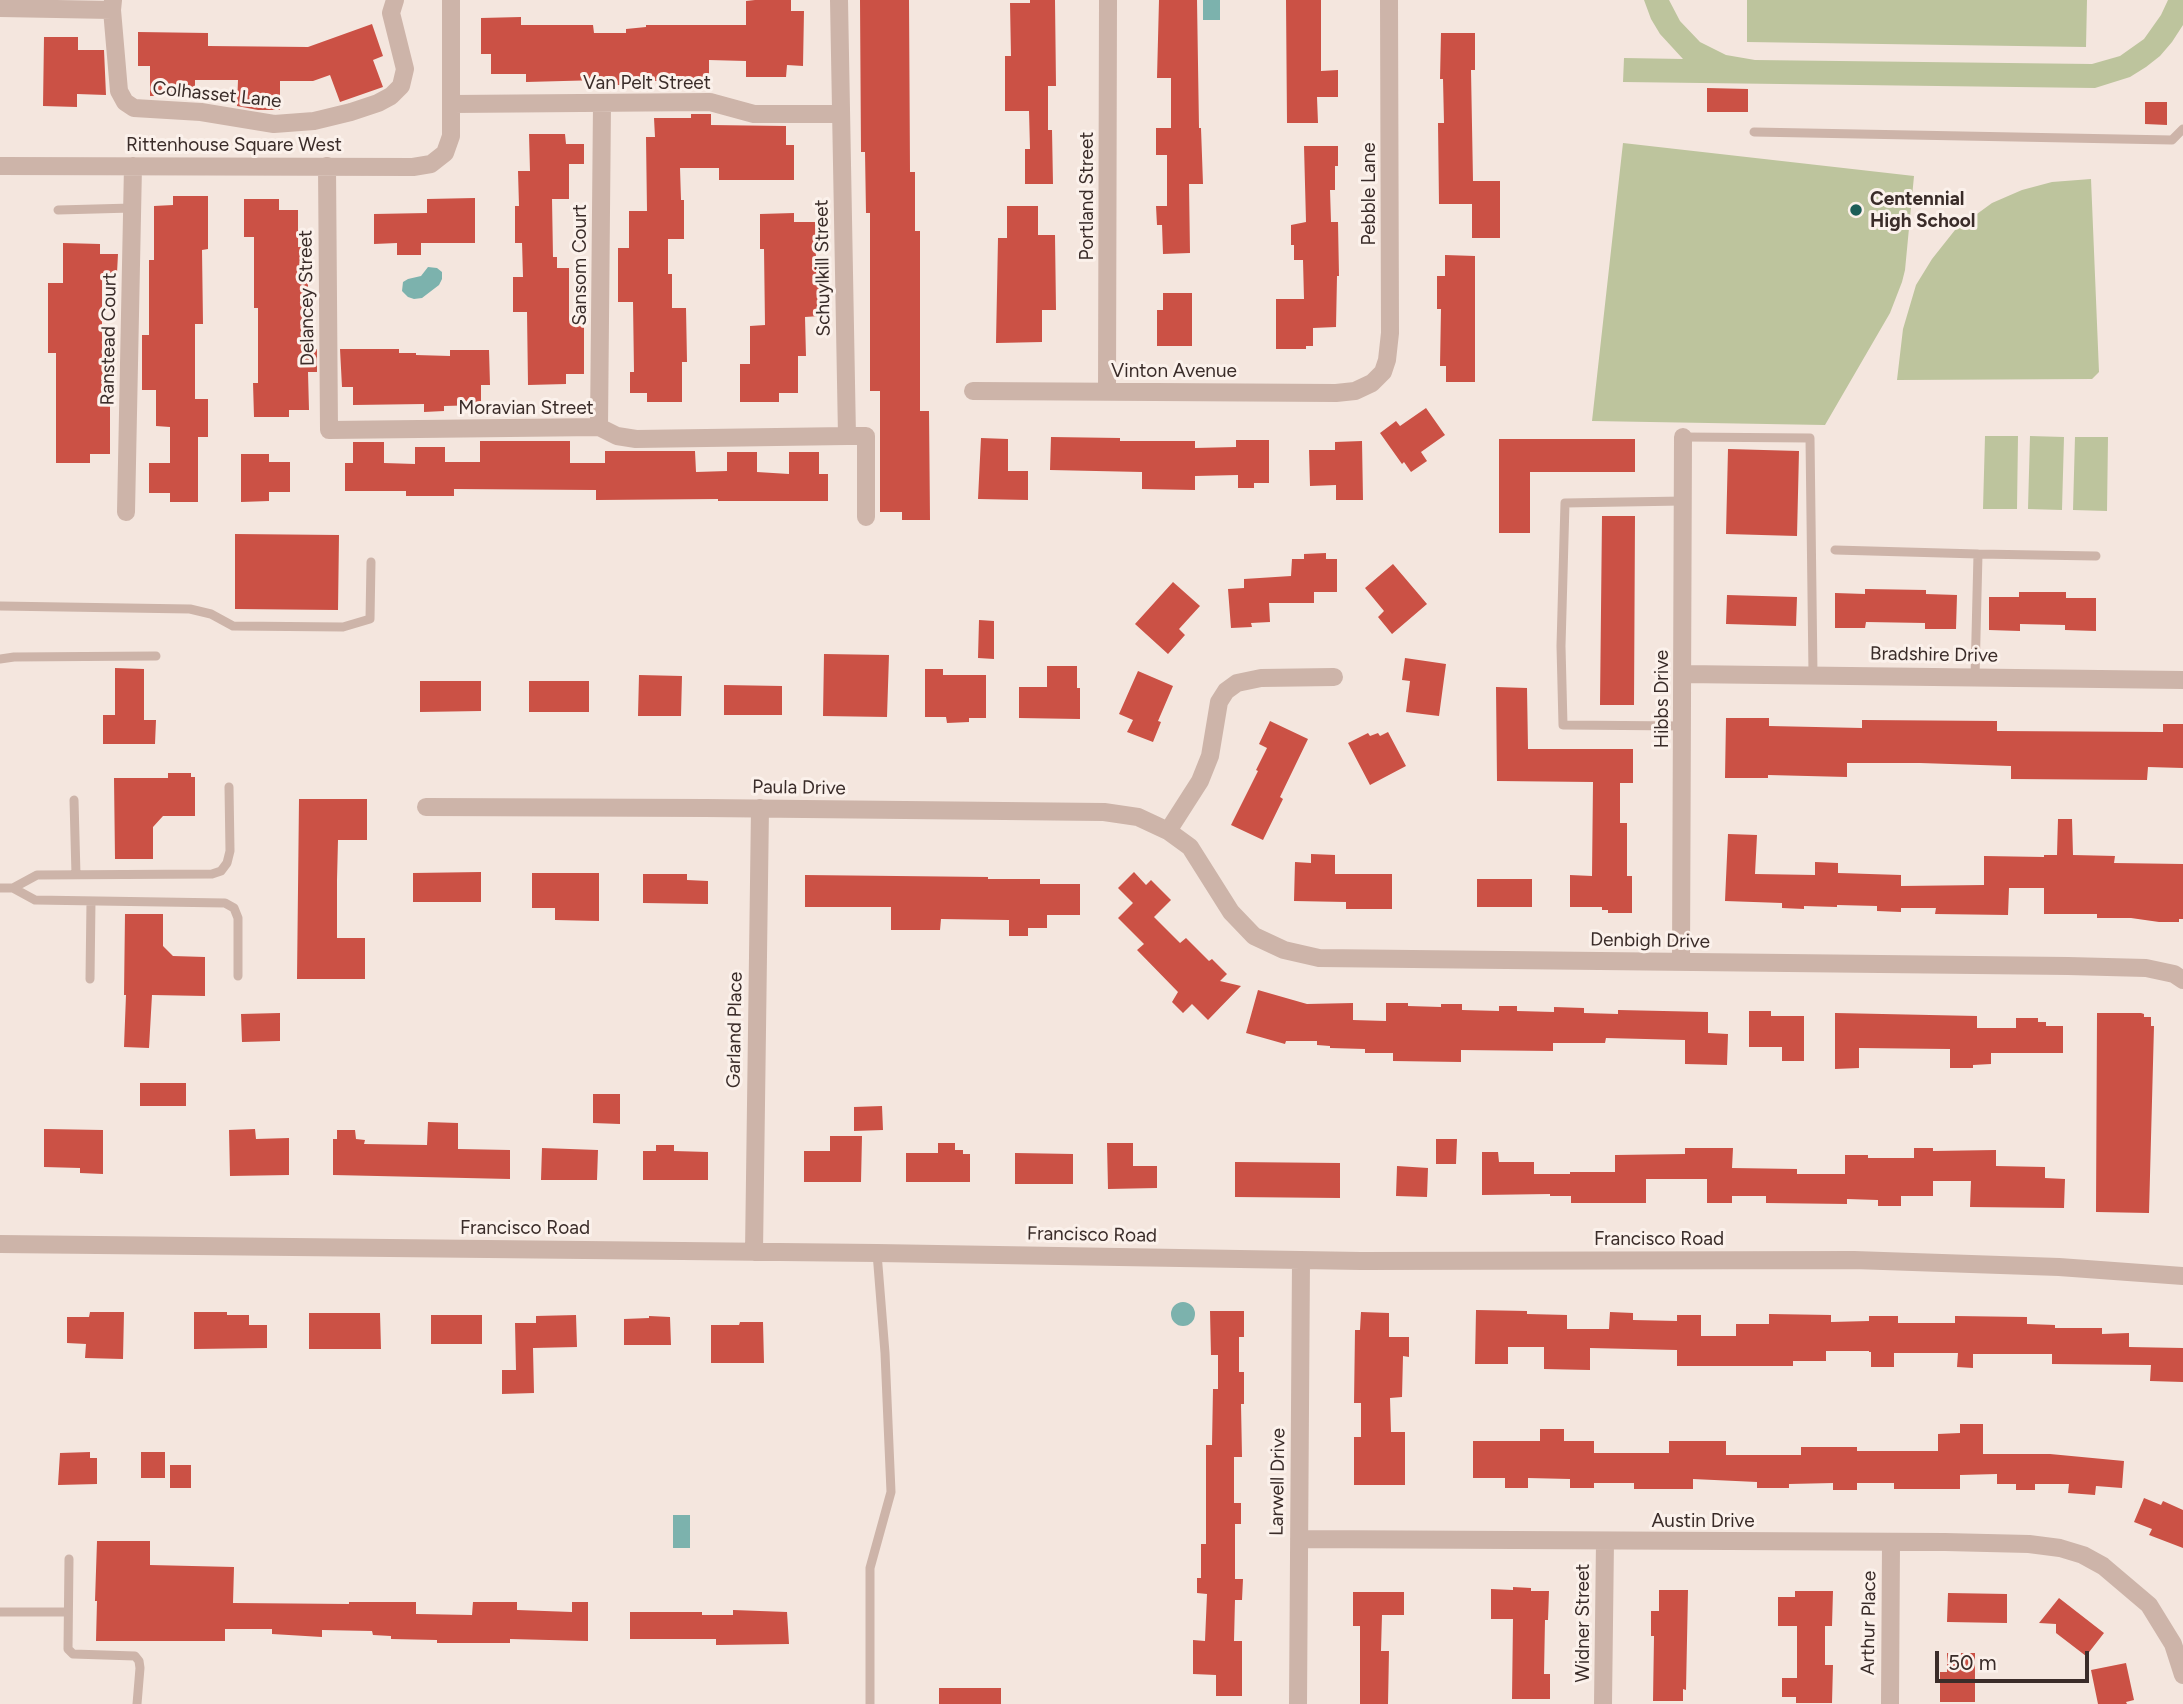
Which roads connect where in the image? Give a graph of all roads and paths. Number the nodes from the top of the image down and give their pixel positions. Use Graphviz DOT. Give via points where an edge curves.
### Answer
graph roads {
  1 [pos="451,0"];
  2 [pos="839,0"];
  3 [pos="1108,0"];
  4 [pos="1389,0"];
  5 [pos="113,5"];
  6 [pos="393,7"];
  7 [pos="0,8"];
  8 [pos="452,104"];
  9 [pos="602,104"];
  10 [pos="841,114"];
  11 [pos="2183,130"];
  12 [pos="1754,132"];
  13 [pos="0,166"];
  14 [pos="133,166"];
  15 [pos="327,166"];
  16 [pos="132,208"];
  17 [pos="58,210"];
  18 [pos="1372,383"];
  19 [pos="973,391"];
  20 [pos="1107,391"];
  21 [pos="599,427"];
  22 [pos="329,430"];
  23 [pos="847,436"];
  24 [pos="1683,437"];
  25 [pos="1683,501"];
  26 [pos="126,512"];
  27 [pos="866,517"];
  28 [pos="1835,550"];
  29 [pos="1978,554"];
  30 [pos="2096,556"];
  31 [pos="372,562"];
  32 [pos="0,606"];
  33 [pos="156,656"];
  34 [pos="0,659"];
  35 [pos="1683,674"];
  36 [pos="1813,674"];
  37 [pos="1334,677"];
  38 [pos="1975,677"];
  39 [pos="2183,680"];
  40 [pos="1683,726"];
  41 [pos="229,787"];
  42 [pos="74,800"];
  43 [pos="426,807"];
  44 [pos="760,808"];
  45 [pos="1168,831"];
  46 [pos="76,875"];
  47 [pos="0,888"];
  48 [pos="13,888"];
  49 [pos="91,901"];
  50 [pos="1681,962"];
  51 [pos="238,976"];
  52 [pos="90,979"];
  53 [pos="2183,980"];
  54 [pos="0,1244"];
  55 [pos="754,1252"];
  56 [pos="877,1253"];
  57 [pos="1301,1260"];
  58 [pos="2183,1276"];
  59 [pos="1298,1539"];
  60 [pos="1605,1541"];
  61 [pos="1891,1544"];
  62 [pos="69,1559"];
  63 [pos="0,1612"];
  64 [pos="68,1612"];
  65 [pos="2183,1675"];
  66 [pos="137,1704"];
  67 [pos="870,1704"];
  68 [pos="1298,1704"];
  69 [pos="1604,1704"];
  70 [pos="1890,1704"];
  1 -- 8 [label="street"];
  2 -- 10 [label="street, Schuylkill Street"];
  3 -- 20 [label="street, Portland Street"];
  4 -- 18 [label="street, Pebble Lane" via="1390,333 1387,360"];
  5 -- 6 [label="street, Colhasset Lane" via="119,92 125,102 134,108 201,111 274,124 351,113 391,96 401,86 404,69"];
  5 -- 7 [label="street"];
  8 -- 9 [label="street, Van Pelt Street"];
  8 -- 15 [label="street, Rittenhouse Square West" via="451,136 445,153 431,164"];
  9 -- 10 [label="street, Van Pelt Street" via="710,102 754,114"];
  9 -- 21 [label="street, Sansom Court"];
  10 -- 23 [label="street, Schuylkill Street"];
  11 -- 12 [label="lane" via="2172,140"];
  13 -- 14 [label="street, Rittenhouse Square West"];
  14 -- 15 [label="street, Rittenhouse Square West"];
  14 -- 16 [label="street, Ranstead Court"];
  15 -- 22 [label="street, Delancey Street"];
  16 -- 17 [label="lane"];
  16 -- 26 [label="street, Ranstead Court"];
  18 -- 20 [label="street, Vinton Avenue" via="1336,393"];
  19 -- 20 [label="street, Vinton Avenue"];
  21 -- 22 [label="street, Moravian Street"];
  21 -- 23 [label="street, Moravian Street" via="636,439"];
  23 -- 27 [label="street" via="866,436"];
  24 -- 25 [label="street, Hibbs Drive"];
  24 -- 36 [label="lane" via="1810,438"];
  25 -- 35 [label="street, Hibbs Drive"];
  25 -- 40 [label="lane" via="1565,503 1561,646 1563,725"];
  28 -- 29 [label="lane"];
  29 -- 30 [label="lane"];
  29 -- 38 [label="lane"];
  31 -- 32 [label="lane" via="370,619 344,627 233,626 190,609"];
  33 -- 34 [label="lane"];
  35 -- 36 [label="street, Bradshire Drive"];
  35 -- 40 [label="street, Hibbs Drive"];
  36 -- 38 [label="street, Bradshire Drive"];
  37 -- 45 [label="street" via="1261,678 1237,683 1226,691 1219,702 1210,756 1200,781"];
  38 -- 39 [label="street, Bradshire Drive"];
  40 -- 50 [label="street, Hibbs Drive"];
  41 -- 46 [label="lane" via="230,851 221,870 212,874"];
  42 -- 46 [label="lane"];
  43 -- 44 [label="street, Paula Drive"];
  44 -- 45 [label="street, Paula Drive" via="1104,812 1138,817"];
  44 -- 55 [label="street, Garland Place"];
  45 -- 50 [label="street, Denbigh Drive" via="1190,847 1231,912 1254,936 1284,950 1319,958"];
  46 -- 48 [label="lane" via="37,875"];
  47 -- 48 [label="lane"];
  48 -- 49 [label="lane" via="35,900"];
  49 -- 51 [label="lane" via="225,903 234,908 237,918"];
  49 -- 52 [label="lane"];
  50 -- 53 [label="street, Denbigh Drive" via="2146,968"];
  54 -- 55 [label="street, Francisco Road"];
  55 -- 56 [label="street, Francisco Road"];
  56 -- 57 [label="street, Francisco Road"];
  56 -- 67 [label="lane" via="891,1492 870,1568"];
  57 -- 58 [label="street, Francisco Road" via="1854,1260"];
  57 -- 59 [label="street, Larwell Drive"];
  59 -- 60 [label="street, Austin Drive"];
  59 -- 68 [label="street, Larwell Drive"];
  60 -- 61 [label="street, Austin Drive"];
  60 -- 69 [label="street, Widner Street"];
  61 -- 65 [label="street, Austin Drive" via="2029,1544 2083,1555 2148,1605 2173,1644"];
  61 -- 70 [label="street, Arthur Place"];
  62 -- 64 [label="lane"];
  63 -- 64 [label="lane"];
  64 -- 66 [label="lane" via="68,1649 73,1654 135,1656 139,1661"];
}
